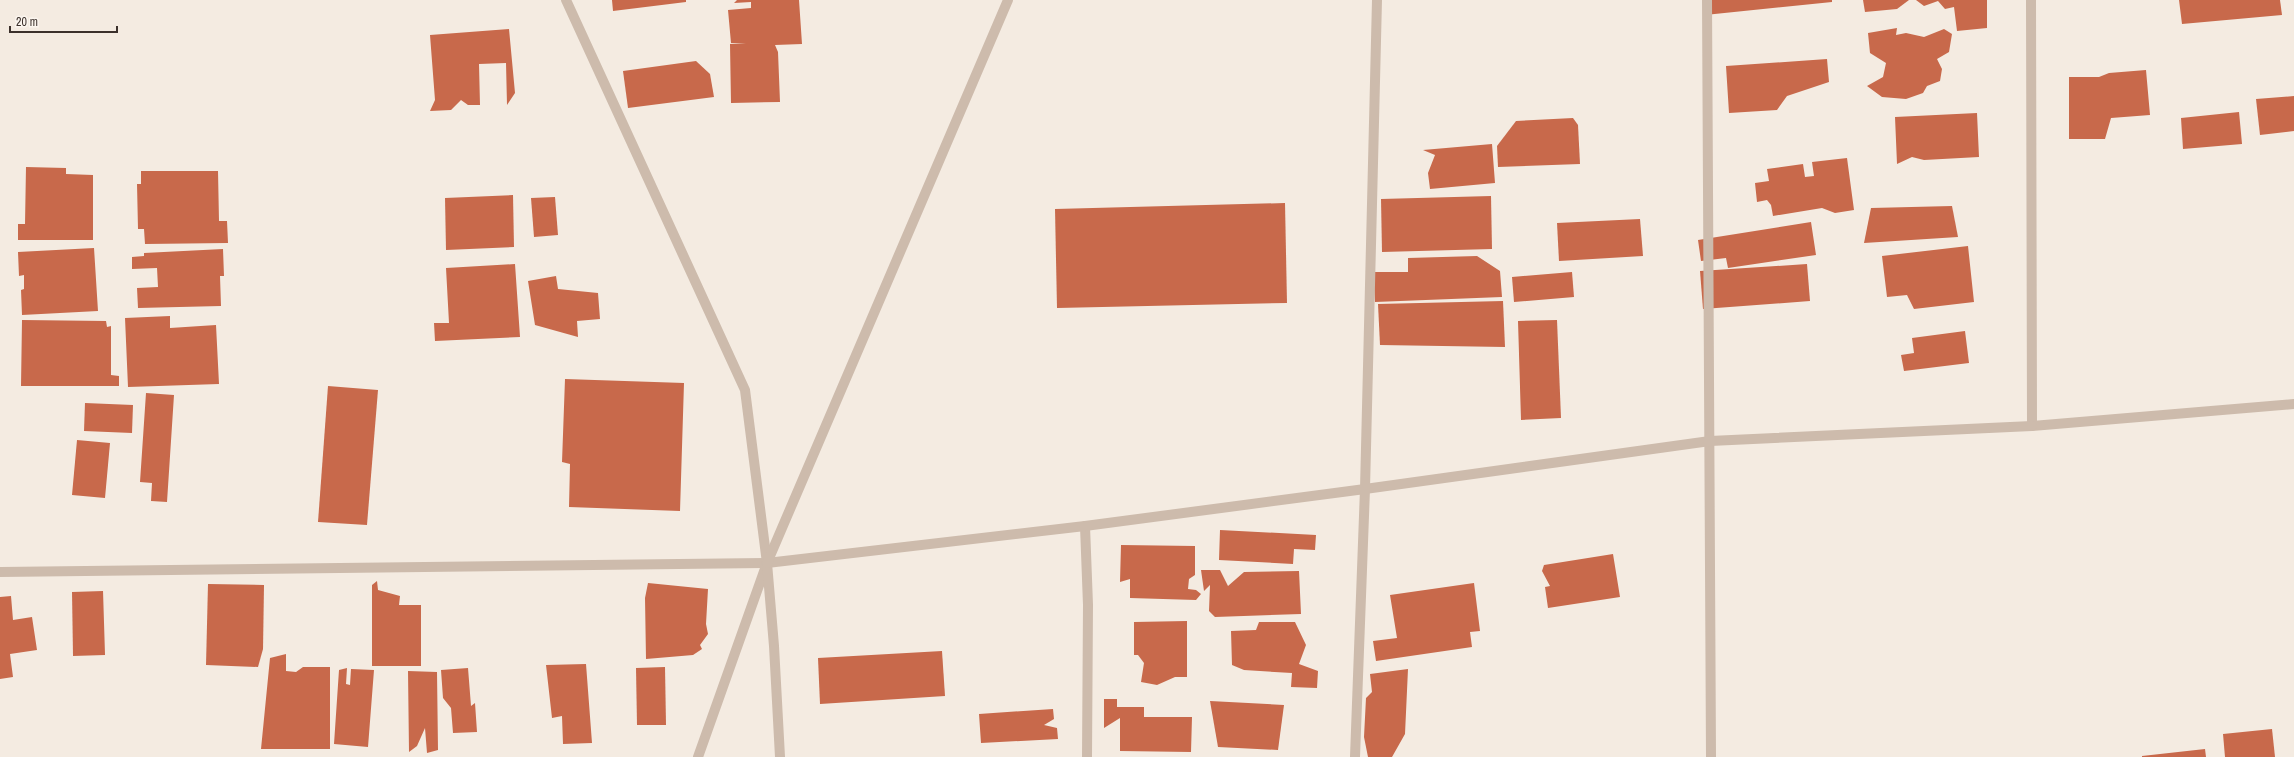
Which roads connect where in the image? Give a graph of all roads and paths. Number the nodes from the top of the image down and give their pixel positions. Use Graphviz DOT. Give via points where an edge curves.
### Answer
graph roads {
  1 [pos="566,0"];
  2 [pos="1008,0"];
  3 [pos="1377,0"];
  4 [pos="1707,0"];
  5 [pos="2031,0"];
  6 [pos="2294,404"];
  7 [pos="2032,426"];
  8 [pos="1710,441"];
  9 [pos="1366,490"];
  10 [pos="1085,526"];
  11 [pos="767,563"];
  12 [pos="0,572"];
  13 [pos="698,757"];
  14 [pos="780,757"];
  15 [pos="1087,757"];
  16 [pos="1354,757"];
  17 [pos="1711,757"];
  1 -- 11 [label="street" via="745,390"];
  2 -- 11 [label="street"];
  3 -- 9 [label="street"];
  4 -- 8 [label="street"];
  5 -- 7 [label="street"];
  6 -- 7 [label="street"];
  7 -- 8 [label="street"];
  8 -- 9 [label="street"];
  8 -- 17 [label="street"];
  9 -- 10 [label="street"];
  9 -- 16 [label="street"];
  10 -- 11 [label="street"];
  10 -- 15 [label="street" via="1088,605"];
  11 -- 12 [label="street"];
  11 -- 13 [label="street"];
  11 -- 14 [label="street"];
}
